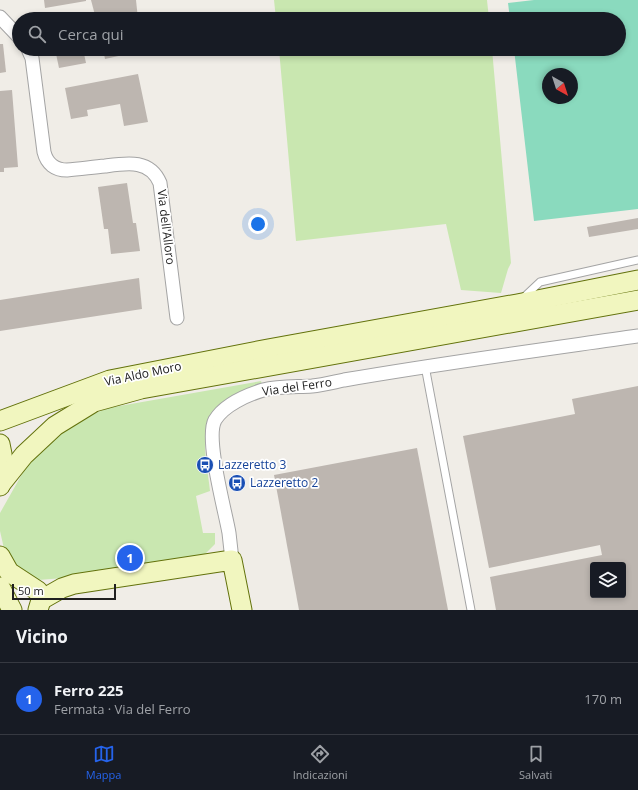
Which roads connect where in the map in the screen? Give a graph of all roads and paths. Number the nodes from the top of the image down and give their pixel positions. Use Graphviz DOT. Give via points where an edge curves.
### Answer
graph roads {
  1 [pos="2,22"];
  2 [pos="12,31"];
  3 [pos="31,56"];
  4 [pos="638,260"];
  5 [pos="638,280"];
  6 [pos="638,300"];
  7 [pos="517,304"];
  8 [pos="177,318"];
  9 [pos="638,336"];
  10 [pos="425,366"];
  11 [pos="210,377"];
  12 [pos="0,421"];
  13 [pos="0,444"];
  14 [pos="0,486"];
  15 [pos="0,556"];
  16 [pos="232,560"];
  17 [pos="26,583"];
  18 [pos="74,584"];
  19 [pos="39,605"];
  20 [pos="242,610"];
  21 [pos="471,610"];
  1 -- 2 [label="street"];
  3 -- 8 [label="street, Via dell'Alloro" via="44,152 51,165 59,170 67,170 133,163 145,167 157,176"];
  4 -- 7 [label="lane" via="540,282"];
  5 -- 7 [label="main road"];
  6 -- 11 [label="main road, Via del Ferro"];
  7 -- 12 [label="main road, Via Aldo Moro" via="110,380"];
  9 -- 10 [label="street, Via del Ferro"];
  10 -- 16 [label="street, Via del Ferro" via="313,386 288,386 265,390 249,395 222,412 212,429 212,448"];
  10 -- 21 [label="lane"];
  11 -- 14 [label="main road, Via Aldo Moro" via="141,389 94,402 56,426 24,455"];
  13 -- 14 [label="main road, Via Aldo Moro" via="3,470"];
  15 -- 17 [label="main road" via="9,572"];
  16 -- 18 [label="main road"];
  16 -- 20 [label="main road"];
  17 -- 18 [label="main road" via="59,581"];
  17 -- 19 [label="main road" via="38,591"];
  18 -- 19 [label="main road" via="62,588"];
}
